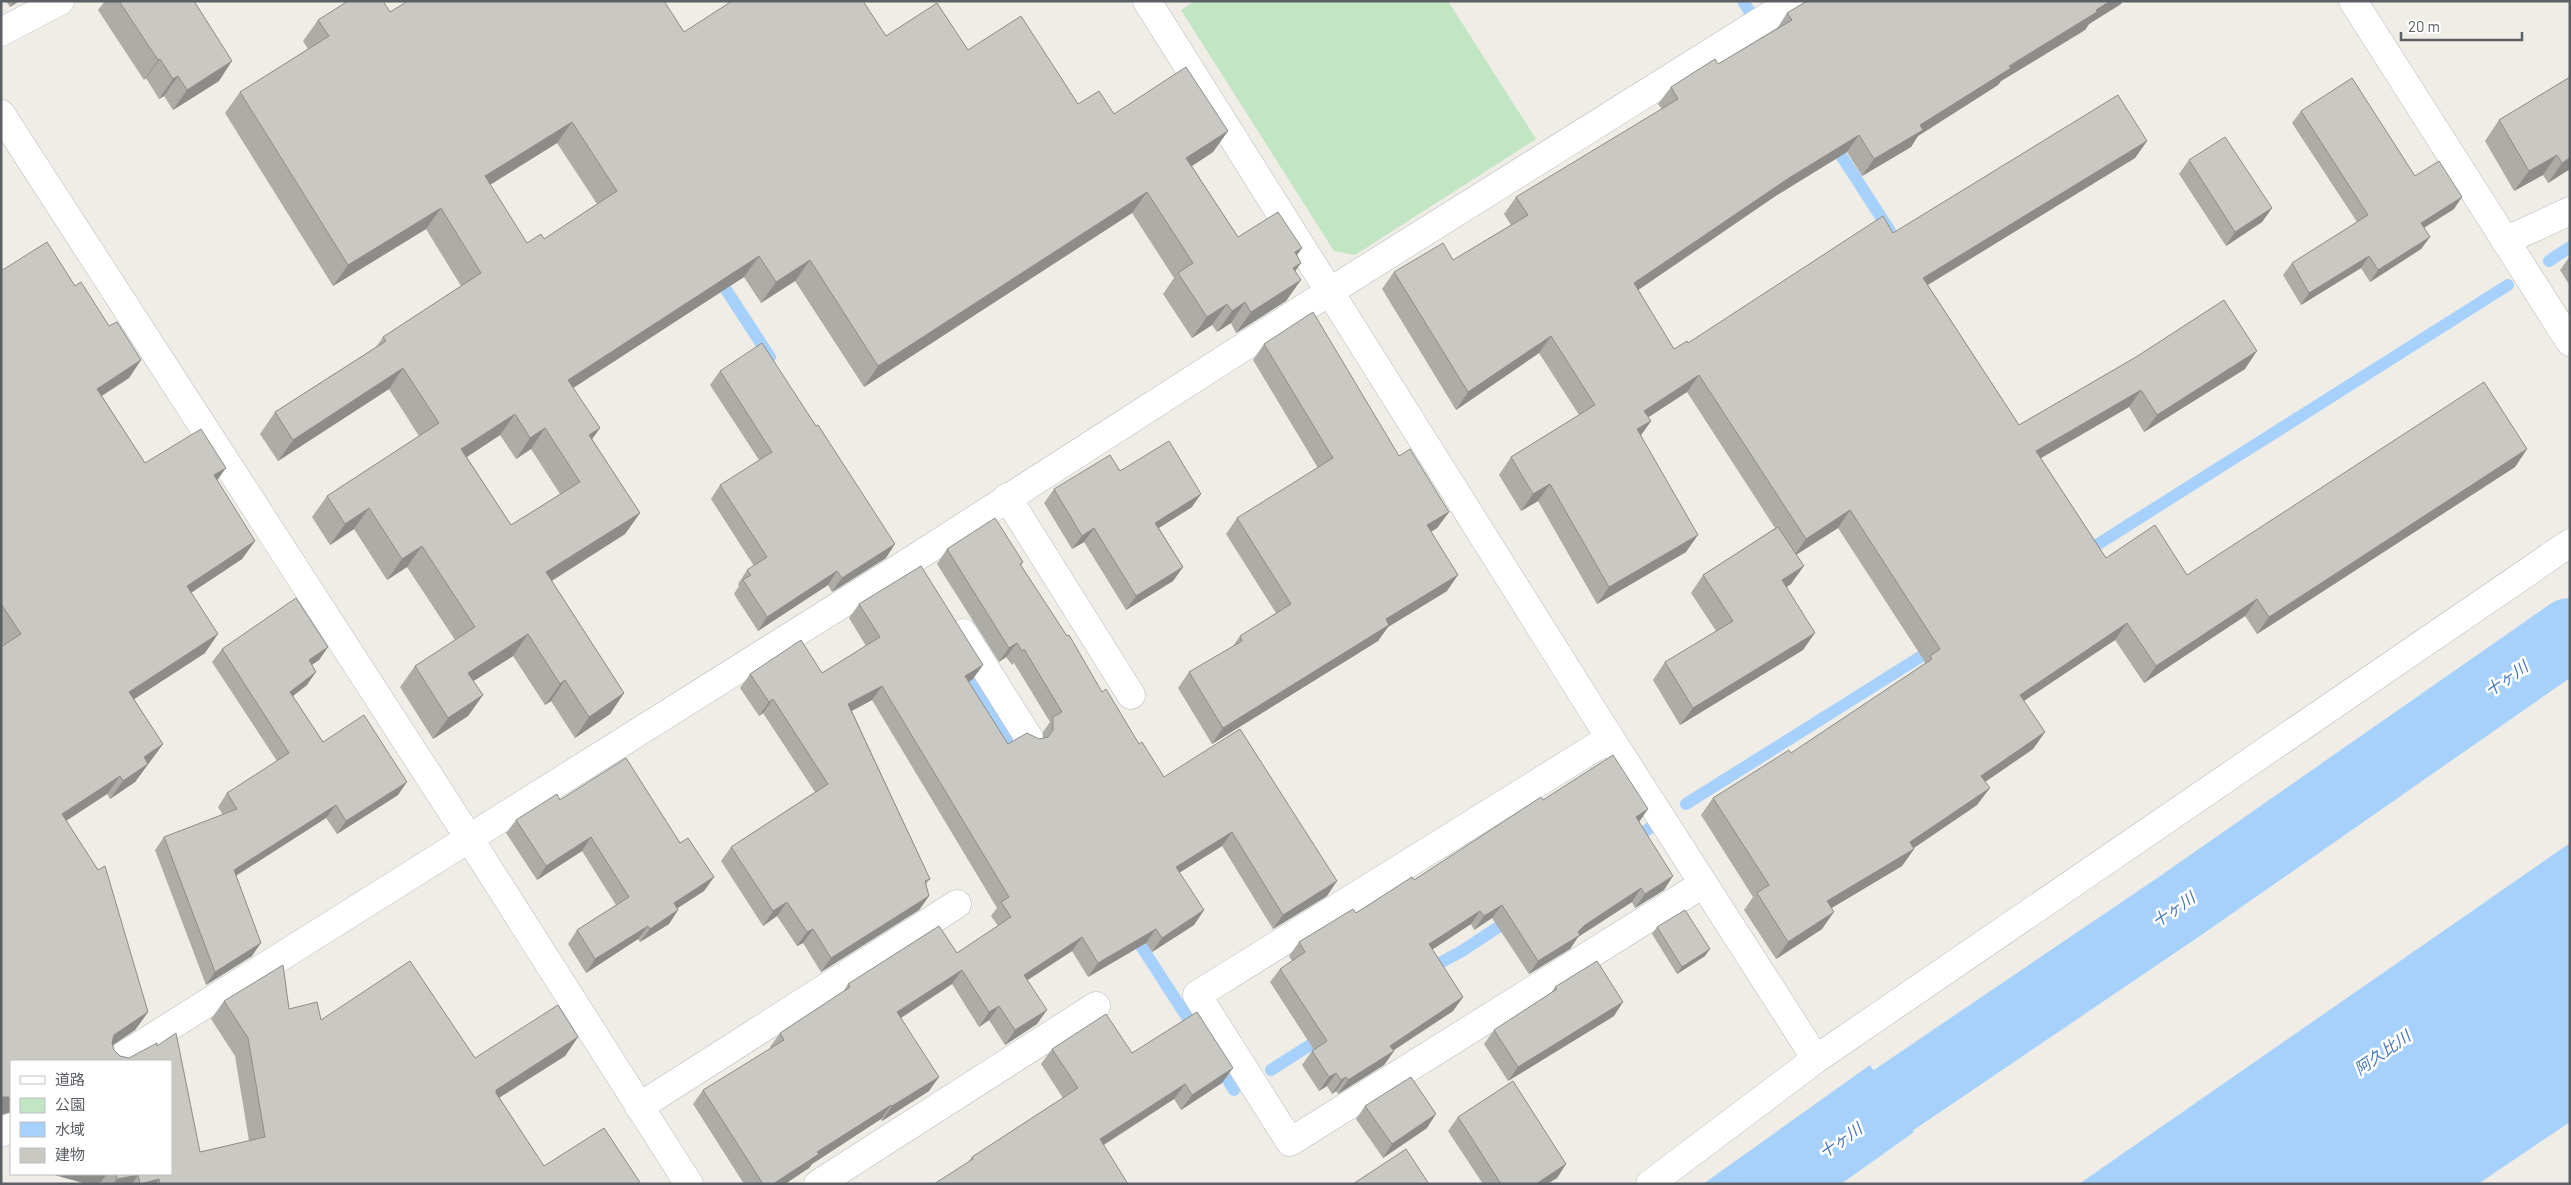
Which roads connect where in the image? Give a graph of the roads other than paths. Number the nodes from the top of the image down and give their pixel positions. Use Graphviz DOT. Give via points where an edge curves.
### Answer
graph roads {
  1 [pos="60,1"];
  2 [pos="1147,1"];
  3 [pos="1793,1"];
  4 [pos="2353,1"];
  5 [pos="1,32"];
  6 [pos="1,114"];
  7 [pos="2570,211"];
  8 [pos="2505,241"];
  9 [pos="1330,292"];
  10 [pos="2570,342"];
  11 [pos="1007,497"];
  12 [pos="2570,543"];
  13 [pos="915,558"];
  14 [pos="930,583"];
  15 [pos="951,615"];
  16 [pos="1131,695"];
  17 [pos="1029,738"];
  18 [pos="1610,738"];
  19 [pos="469,838"];
  20 [pos="1703,884"];
  21 [pos="957,904"];
  22 [pos="1096,1006"];
  23 [pos="1816,1059"];
  24 [pos="117,1060"];
  25 [pos="640,1107"];
  26 [pos="689,1184"];
  27 [pos="818,1184"];
  28 [pos="1650,1184"];
  1 -- 5 [label="street"];
  2 -- 9 [label="street"];
  3 -- 9 [label="street"];
  4 -- 8 [label="street"];
  6 -- 19 [label="street"];
  7 -- 8 [label="street"];
  8 -- 10 [label="street"];
  9 -- 11 [label="street"];
  9 -- 18 [label="street"];
  11 -- 13 [label="street"];
  11 -- 16 [label="street"];
  12 -- 23 [label="street"];
  13 -- 14 [label="street"];
  13 -- 19 [label="street"];
  15 -- 17 [label="street"];
  18 -- 20 [label="street"];
  18 -- 20 [label="street" via="1197,995 1290,1142"];
  19 -- 24 [label="street"];
  19 -- 25 [label="street"];
  20 -- 23 [label="street"];
  21 -- 25 [label="street"];
  22 -- 27 [label="street"];
  23 -- 28 [label="street"];
  25 -- 26 [label="street"];
}
